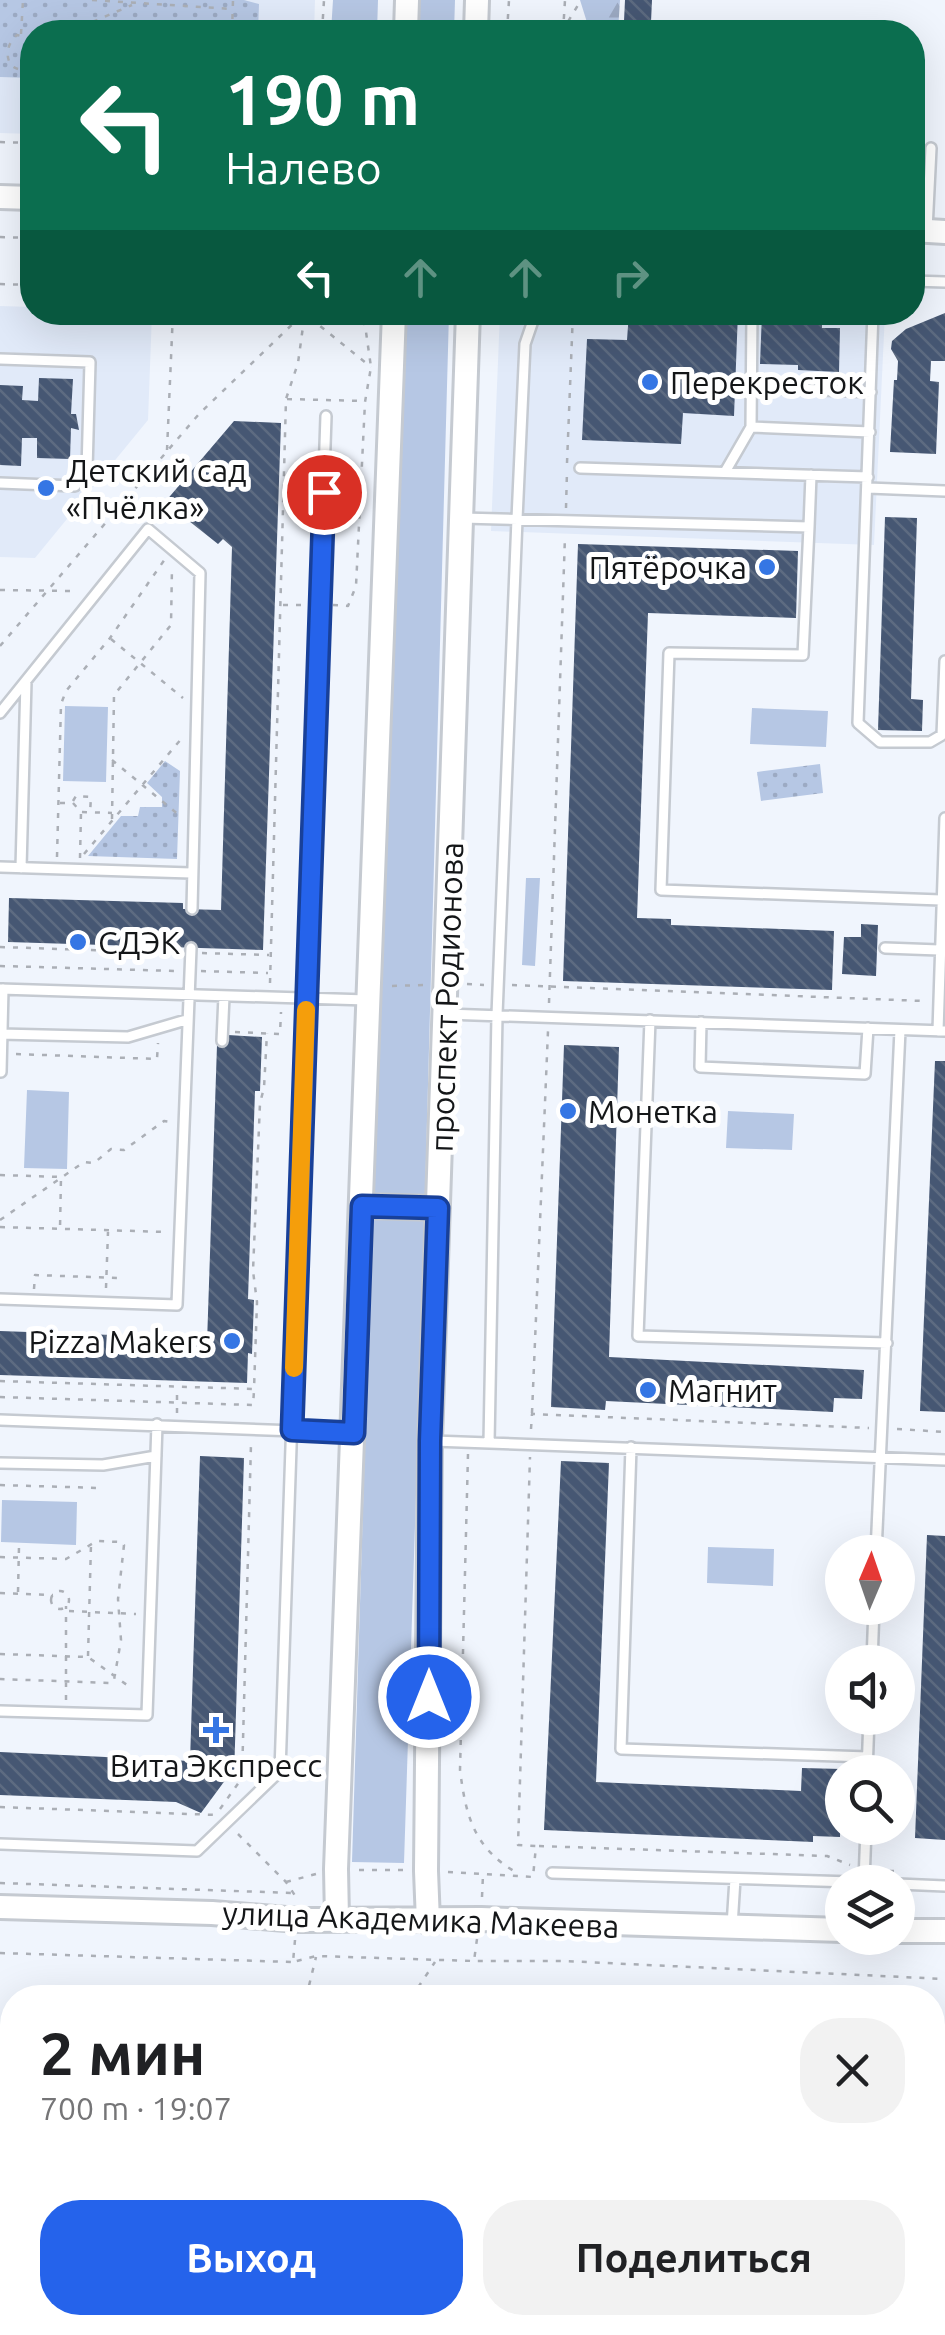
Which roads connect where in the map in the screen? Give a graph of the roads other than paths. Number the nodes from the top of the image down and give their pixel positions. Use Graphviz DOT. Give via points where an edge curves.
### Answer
graph roads {
  1 [pos="930,148"];
  2 [pos="928,231"];
  3 [pos="394,325"];
  4 [pos="468,325"];
  5 [pos="532,325"];
  6 [pos="752,325"];
  7 [pos="873,325"];
  8 [pos="0,359"];
  9 [pos="772,388"];
  10 [pos="870,392"];
  11 [pos="326,416"];
  12 [pos="752,427"];
  13 [pos="870,432"];
  14 [pos="580,468"];
  15 [pos="725,472"];
  16 [pos="811,476"];
  17 [pos="0,483"];
  18 [pos="868,483"];
  19 [pos="945,491"];
  20 [pos="461,518"];
  21 [pos="516,519"];
  22 [pos="810,527"];
  23 [pos="945,661"];
  24 [pos="26,680"];
  25 [pos="0,713"];
  26 [pos="945,818"];
  27 [pos="0,867"];
  28 [pos="22,868"];
  29 [pos="191,873"];
  30 [pos="941,900"];
  31 [pos="192,909"];
  32 [pos="884,948"];
  33 [pos="191,950"];
  34 [pos="940,950"];
  35 [pos="2,989"];
  36 [pos="189,994"];
  37 [pos="224,996"];
  38 [pos="307,998"];
  39 [pos="370,1000"];
  40 [pos="446,1014"];
  41 [pos="497,1015"];
  42 [pos="186,1020"];
  43 [pos="650,1020"];
  44 [pos="701,1022"];
  45 [pos="868,1028"];
  46 [pos="900,1030"];
  47 [pos="941,1031"];
  48 [pos="1,1034"];
  49 [pos="222,1041"];
  50 [pos="1,1072"];
  51 [pos="362,1206"];
  52 [pos="438,1208"];
  53 [pos="0,1299"];
  54 [pos="887,1343"];
  55 [pos="0,1420"];
  56 [pos="157,1424"];
  57 [pos="292,1430"];
  58 [pos="354,1433"];
  59 [pos="430,1441"];
  60 [pos="489,1443"];
  61 [pos="631,1447"];
  62 [pos="156,1456"];
  63 [pos="880,1458"];
  64 [pos="945,1460"];
  65 [pos="0,1462"];
  66 [pos="877,1535"];
  67 [pos="0,1711"];
  68 [pos="825,1756"];
  69 [pos="0,1844"];
  70 [pos="552,1872"];
  71 [pos="735,1879"];
  72 [pos="825,1881"];
  73 [pos="915,1885"];
  74 [pos="945,1886"];
  75 [pos="0,1907"];
  76 [pos="337,1919"];
  77 [pos="428,1922"];
  78 [pos="732,1928"];
  79 [pos="825,1930"];
  80 [pos="915,1931"];
  81 [pos="945,1931"];
  1 -- 2 [label="lane"];
  3 -- 39 [label="street"];
  4 -- 20 [label="street, проспект Родионова"];
  5 -- 21 [label="lane"];
  6 -- 12 [label="lane"];
  7 -- 10 [label="lane"];
  8 -- 17 [label="lane" via="90,362 87,470 75,486"];
  9 -- 10 [label="lane"];
  10 -- 13 [label="lane"];
  11 -- 38 [label="lane"];
  12 -- 13 [label="lane"];
  12 -- 15 [label="lane"];
  13 -- 18 [label="lane"];
  14 -- 15 [label="lane"];
  15 -- 16 [label="lane"];
  16 -- 18 [label="lane"];
  16 -- 22 [label="lane"];
  18 -- 19 [label="lane"];
  18 -- 23 [label="lane" via="858,723 880,742 930,742 942,735"];
  20 -- 21 [label="lane"];
  20 -- 40 [label="street, проспект Родионова"];
  21 -- 22 [label="lane"];
  21 -- 41 [label="lane"];
  22 -- 30 [label="lane" via="803,655 669,653 660,890"];
  24 -- 25 [label="lane"];
  24 -- 28 [label="lane"];
  24 -- 29 [label="lane" via="148,529 200,573"];
  26 -- 30 [label="lane"];
  27 -- 28 [label="lane"];
  28 -- 29 [label="lane" via="80,864"];
  29 -- 31 [label="lane"];
  30 -- 34 [label="lane"];
  32 -- 34 [label="lane"];
  33 -- 36 [label="lane"];
  34 -- 47 [label="lane"];
  35 -- 36 [label="lane"];
  35 -- 48 [label="lane"];
  36 -- 37 [label="lane"];
  36 -- 42 [label="lane"];
  37 -- 38 [label="lane"];
  37 -- 49 [label="lane"];
  38 -- 39 [label="lane"];
  38 -- 57 [label="lane"];
  39 -- 51 [label="street"];
  40 -- 41 [label="lane"];
  40 -- 52 [label="street, проспект Родионова"];
  41 -- 43 [label="lane"];
  41 -- 60 [label="lane"];
  42 -- 48 [label="lane" via="128,1037"];
  42 -- 53 [label="lane" via="177,1306"];
  43 -- 44 [label="lane"];
  43 -- 54 [label="lane" via="638,1336"];
  44 -- 45 [label="lane"];
  44 -- 45 [label="lane" via="700,1068 865,1074"];
  45 -- 46 [label="lane"];
  46 -- 47 [label="lane"];
  46 -- 54 [label="lane"];
  48 -- 50 [label="lane"];
  51 -- 52 [label="street"];
  51 -- 58 [label="street"];
  52 -- 59 [label="street, проспект Родионова"];
  54 -- 63 [label="lane"];
  55 -- 56 [label="lane"];
  56 -- 57 [label="lane"];
  56 -- 62 [label="lane"];
  57 -- 58 [label="lane"];
  57 -- 69 [label="lane" via="280,1771 197,1851"];
  58 -- 76 [label="street"];
  59 -- 60 [label="lane"];
  59 -- 77 [label="street, проспект Родионова"];
  60 -- 61 [label="lane"];
  61 -- 63 [label="lane"];
  61 -- 68 [label="lane" via="621,1749"];
  62 -- 65 [label="lane" via="102,1465"];
  62 -- 67 [label="lane" via="147,1715"];
  63 -- 64 [label="lane"];
  63 -- 66 [label="lane"];
  70 -- 71 [label="lane"];
  71 -- 72 [label="lane"];
  71 -- 78 [label="lane"];
  73 -- 74 [label="lane"];
  75 -- 76 [label="street, улица Академика Макеева"];
  76 -- 77 [label="street, улица Академика Макеева"];
  77 -- 78 [label="street, улица Академика Макеева"];
  78 -- 79 [label="street, улица Академика Макеева"];
  80 -- 81 [label="street"];
}
